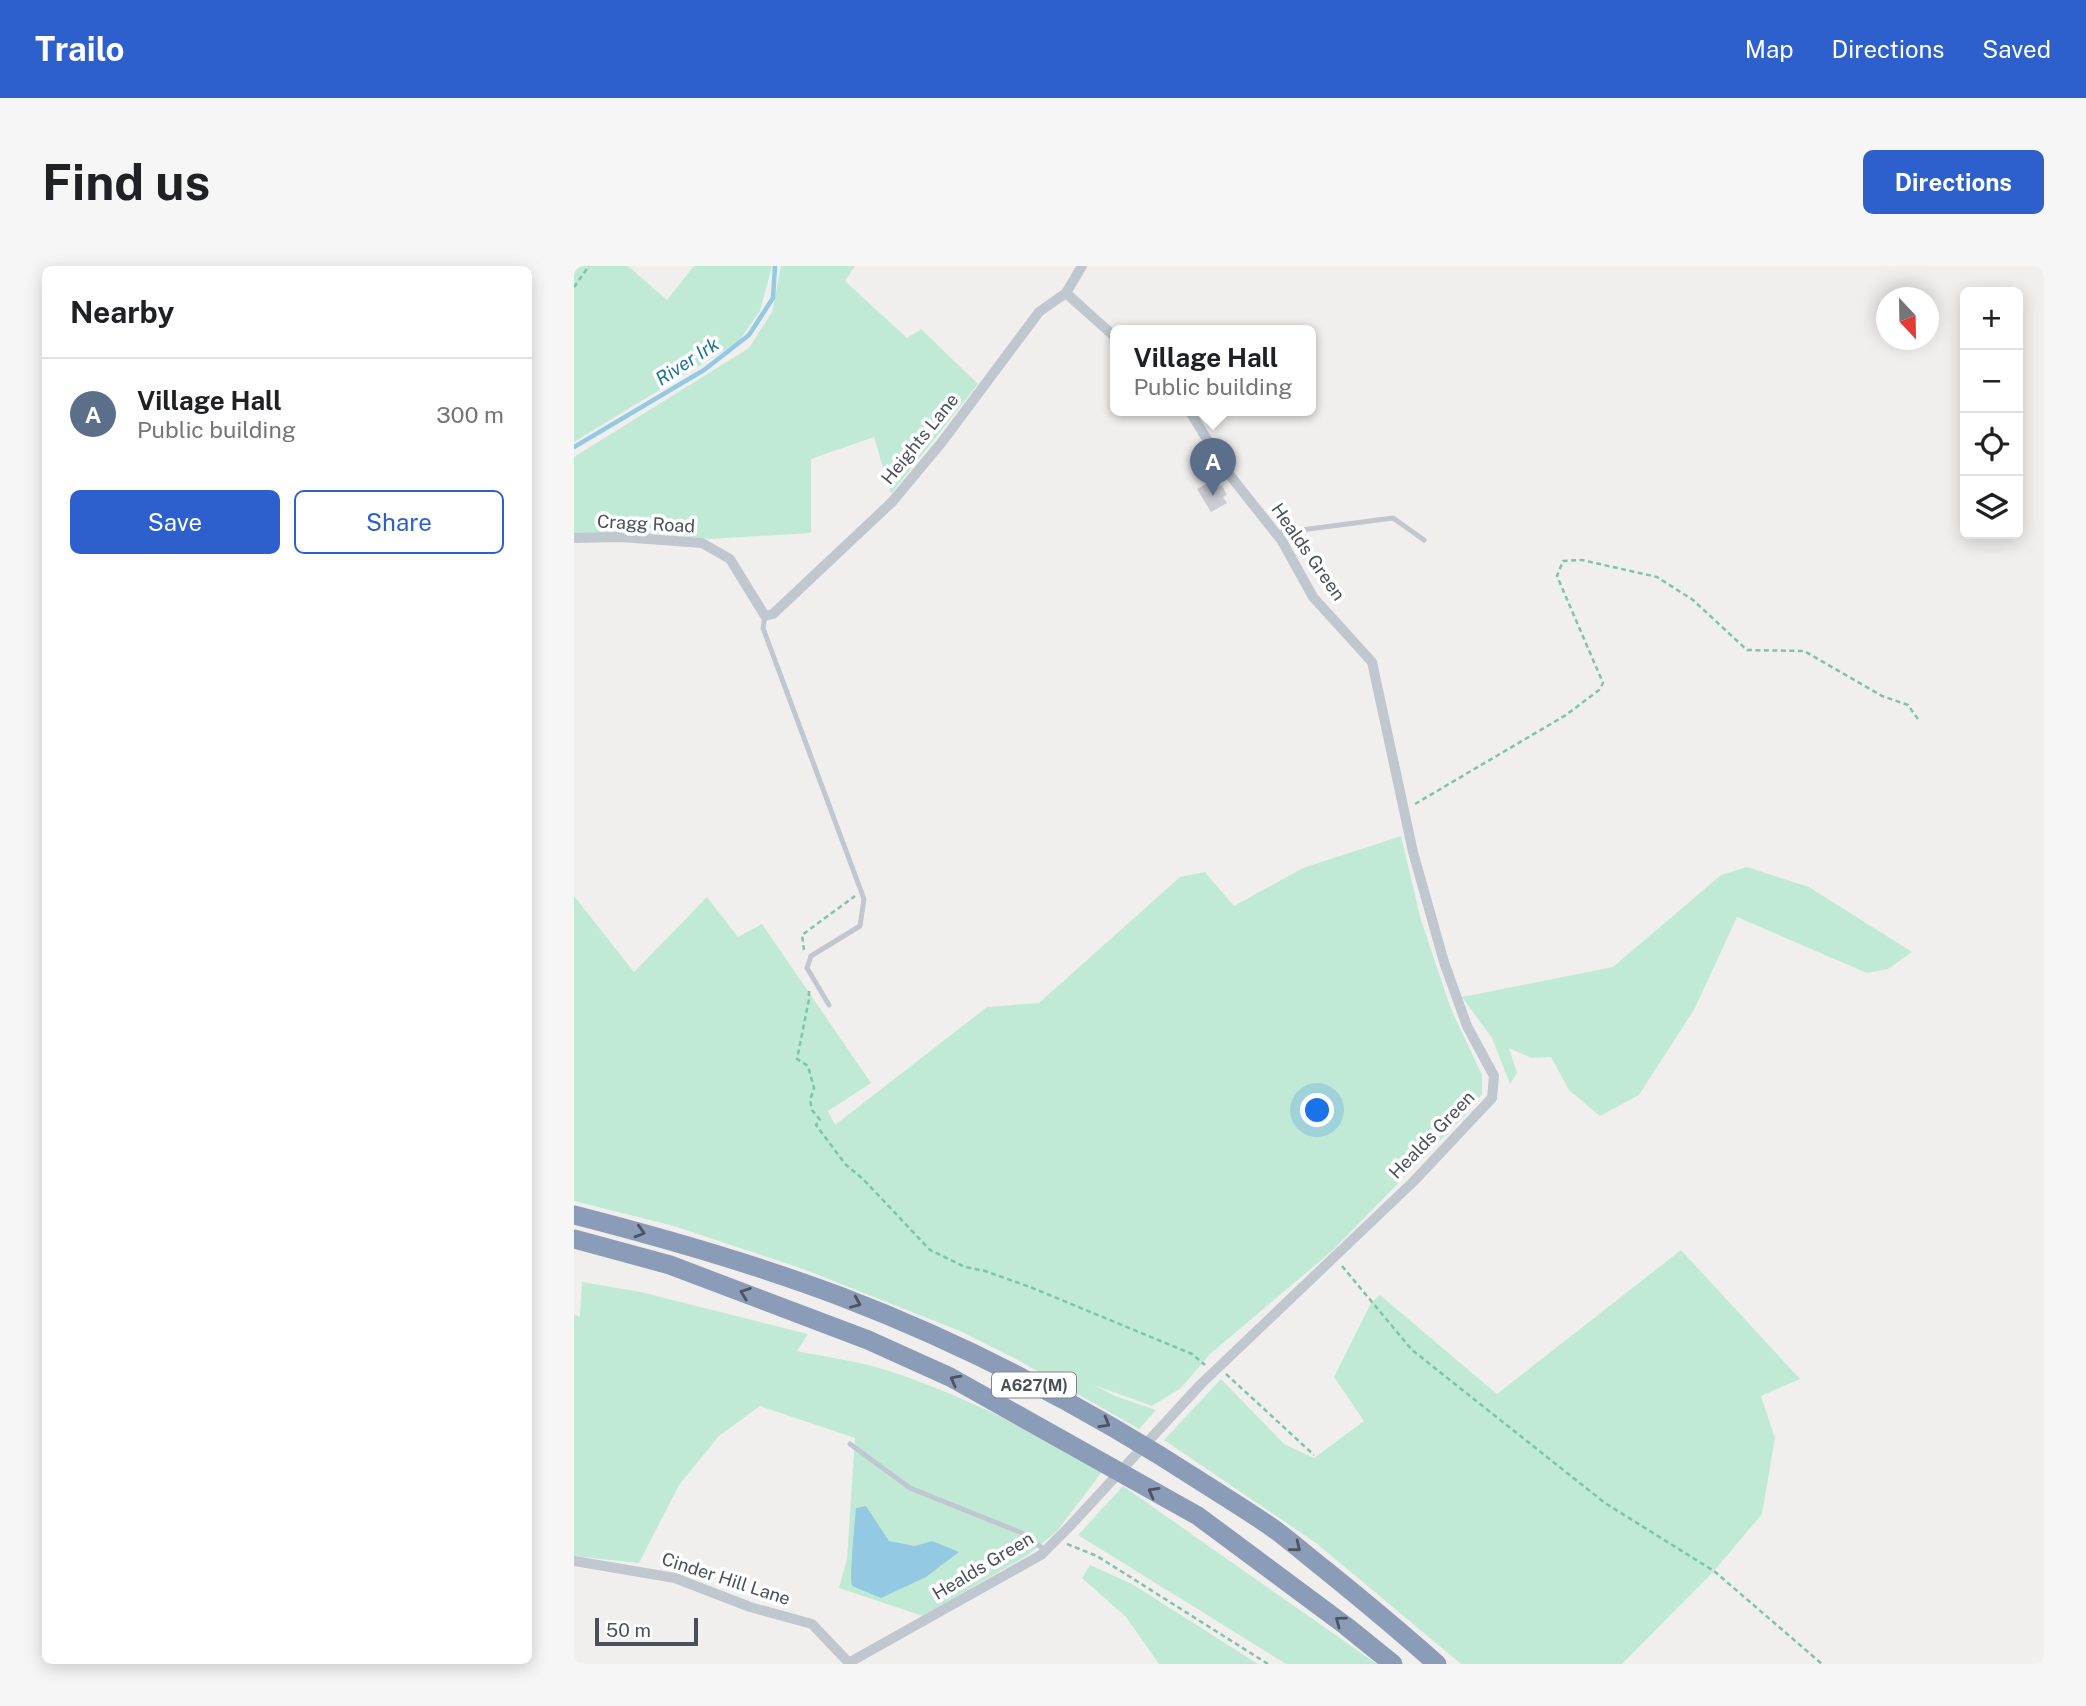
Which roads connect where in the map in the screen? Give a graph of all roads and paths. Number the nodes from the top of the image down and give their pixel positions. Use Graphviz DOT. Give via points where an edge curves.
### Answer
graph roads {
  1 [pos="589,266"];
  2 [pos="1083,266"];
  3 [pos="574,287"];
  4 [pos="1066,293"];
  5 [pos="1110,333"];
  6 [pos="1193,416"];
  7 [pos="1275,533"];
  8 [pos="574,538"];
  9 [pos="1424,540"];
  10 [pos="765,616"];
  11 [pos="1920,722"];
  12 [pos="1404,810"];
  13 [pos="860,891"];
  14 [pos="805,961"];
  15 [pos="808,986"];
  16 [pos="829,1005"];
  17 [pos="574,1215"];
  18 [pos="574,1239"];
  19 [pos="1335,1256"];
  20 [pos="1206,1366"];
  21 [pos="1218,1367"];
  22 [pos="850,1444"];
  23 [pos="1314,1455"];
  24 [pos="1056,1540"];
  25 [pos="1045,1550"];
  26 [pos="574,1561"];
  27 [pos="850,1663"];
  28 [pos="1268,1664"];
  29 [pos="1393,1664"];
  30 [pos="1437,1664"];
  31 [pos="1822,1664"];
  1 -- 3 [label="path"];
  2 -- 4 [label="street, Heights Lane"];
  4 -- 5 [label="street"];
  4 -- 10 [label="street, Heights Lane" via="1039,312 892,502 773,614"];
  6 -- 7 [label="street, Healds Green" via="1225,469"];
  7 -- 9 [label="lane" via="1394,518"];
  7 -- 12 [label="street, Healds Green" via="1312,597 1372,662"];
  8 -- 10 [label="street, Cragg Road" via="702,543 730,559"];
  10 -- 13 [label="lane" via="763,628"];
  11 -- 12 [label="path" via="1908,705 1882,696 1804,651 1747,650 1693,600 1657,577 1582,560 1563,561 1557,576 1604,682 1600,690 1566,715"];
  12 -- 19 [label="street, Healds Green" via="1444,962 1467,1026 1494,1076 1492,1098"];
  13 -- 14 [label="path" via="802,935"];
  13 -- 16 [label="lane" via="860,926 811,956 807,968"];
  15 -- 20 [label="path" via="797,1059 808,1066 814,1088 810,1100 820,1119 816,1125 846,1165 930,1250 1192,1354"];
  17 -- 30 [label="highway, A627(M), one-way" via="769,1271 855,1303 1083,1410 1275,1530"];
  29 -- 18 [label="highway, A627(M), one-way" via="1198,1517 950,1377 844,1330 670,1265"];
  19 -- 21 [label="street, Healds Green"];
  19 -- 31 [label="path" via="1412,1350 1605,1503 1714,1571"];
  21 -- 23 [label="path"];
  21 -- 24 [label="street, Healds Green"];
  22 -- 25 [label="lane" via="909,1488 1022,1533"];
  24 -- 25 [label="street, Healds Green"];
  24 -- 28 [label="path" via="1097,1556"];
  25 -- 27 [label="street, Healds Green"];
  26 -- 27 [label="street, Cinder Hill Lane" via="675,1578 750,1607 812,1624"];
}
